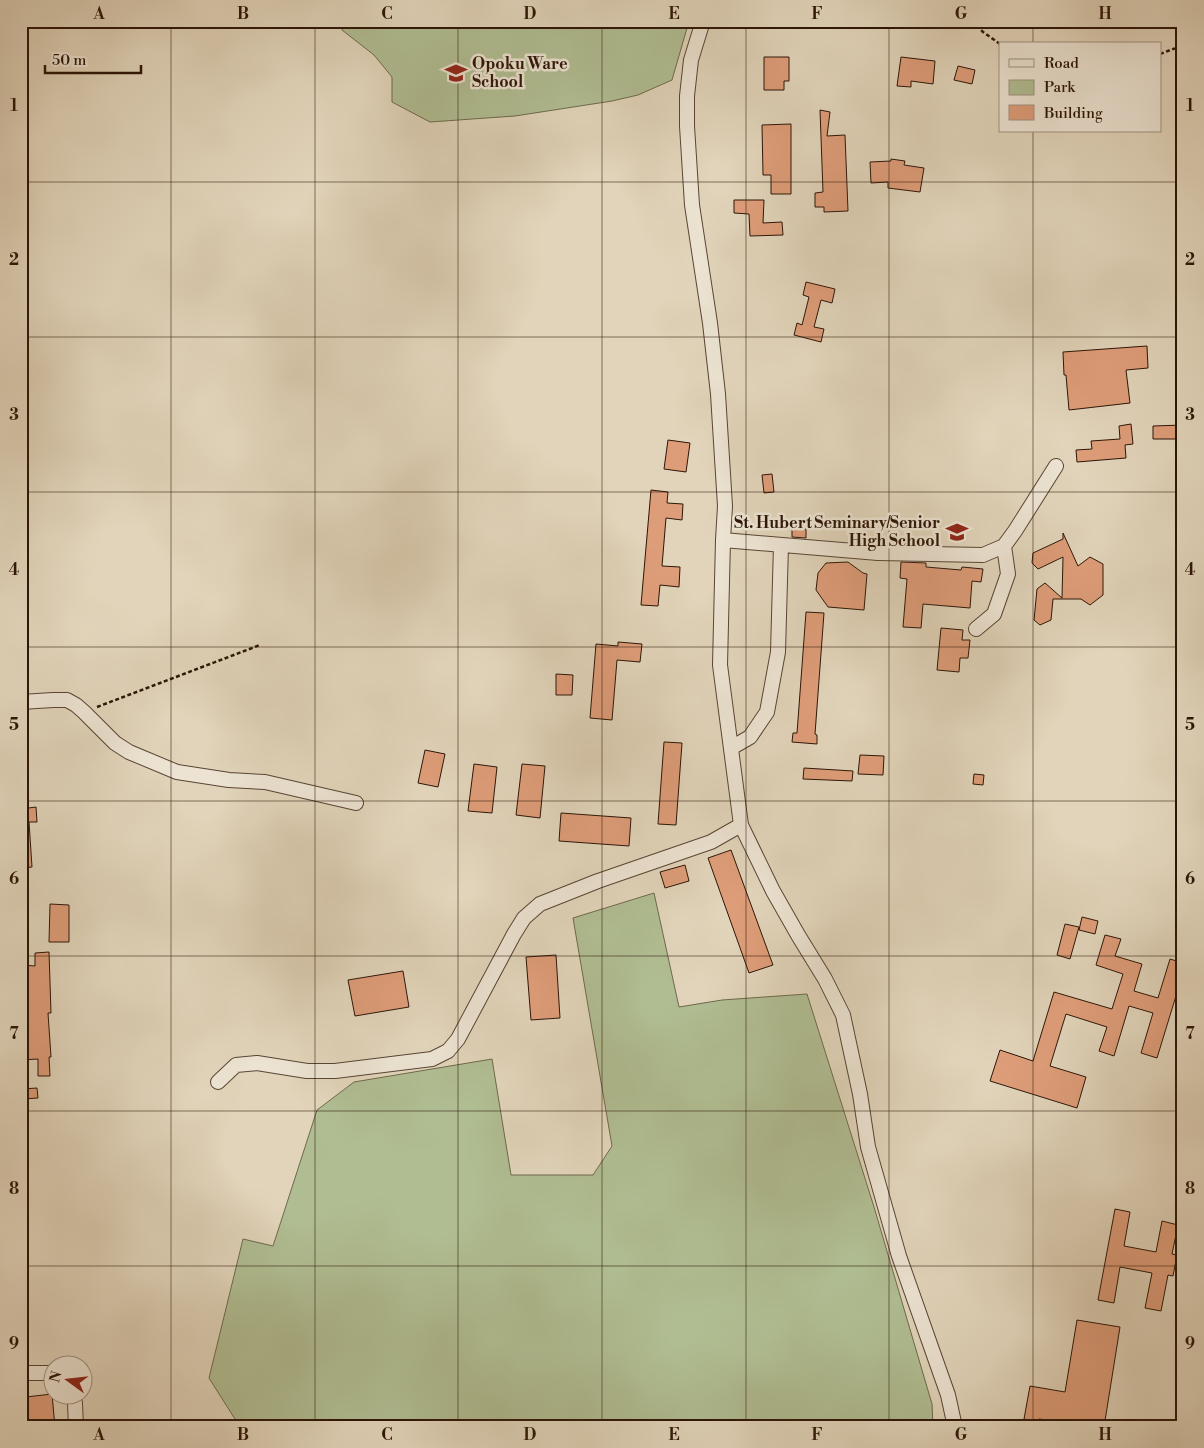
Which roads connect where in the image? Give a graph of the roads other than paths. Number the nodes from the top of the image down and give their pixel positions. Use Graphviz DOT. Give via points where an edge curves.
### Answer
graph roads {
  1 [pos="703,21"];
  2 [pos="1056,466"];
  3 [pos="722,540"];
  4 [pos="781,545"];
  5 [pos="1004,546"];
  6 [pos="976,629"];
  7 [pos="21,702"];
  8 [pos="731,748"];
  9 [pos="356,803"];
  10 [pos="741,826"];
  11 [pos="218,1082"];
  12 [pos="21,1373"];
  13 [pos="42,1373"];
  14 [pos="75,1406"];
  15 [pos="77,1426"];
  16 [pos="955,1427"];
  1 -- 3 [label="street" via="691,60 687,126 692,205 718,394 725,506"];
  2 -- 5 [label="street"];
  3 -- 4 [label="street"];
  3 -- 8 [label="street" via="720,665"];
  4 -- 5 [label="street" via="878,553 983,555"];
  4 -- 8 [label="street" via="778,652 767,712 750,737"];
  5 -- 6 [label="street" via="1008,574 994,614"];
  7 -- 9 [label="street" via="67,700 115,743 177,772 265,782"];
  8 -- 10 [label="street"];
  10 -- 11 [label="street" via="711,842 540,904 524,918 514,934 458,1039 448,1051 432,1059 306,1071 257,1063 236,1065"];
  10 -- 16 [label="street" via="842,1015 868,1147 899,1256 948,1395"];
  12 -- 13 [label="street"];
  14 -- 15 [label="street"];
}
